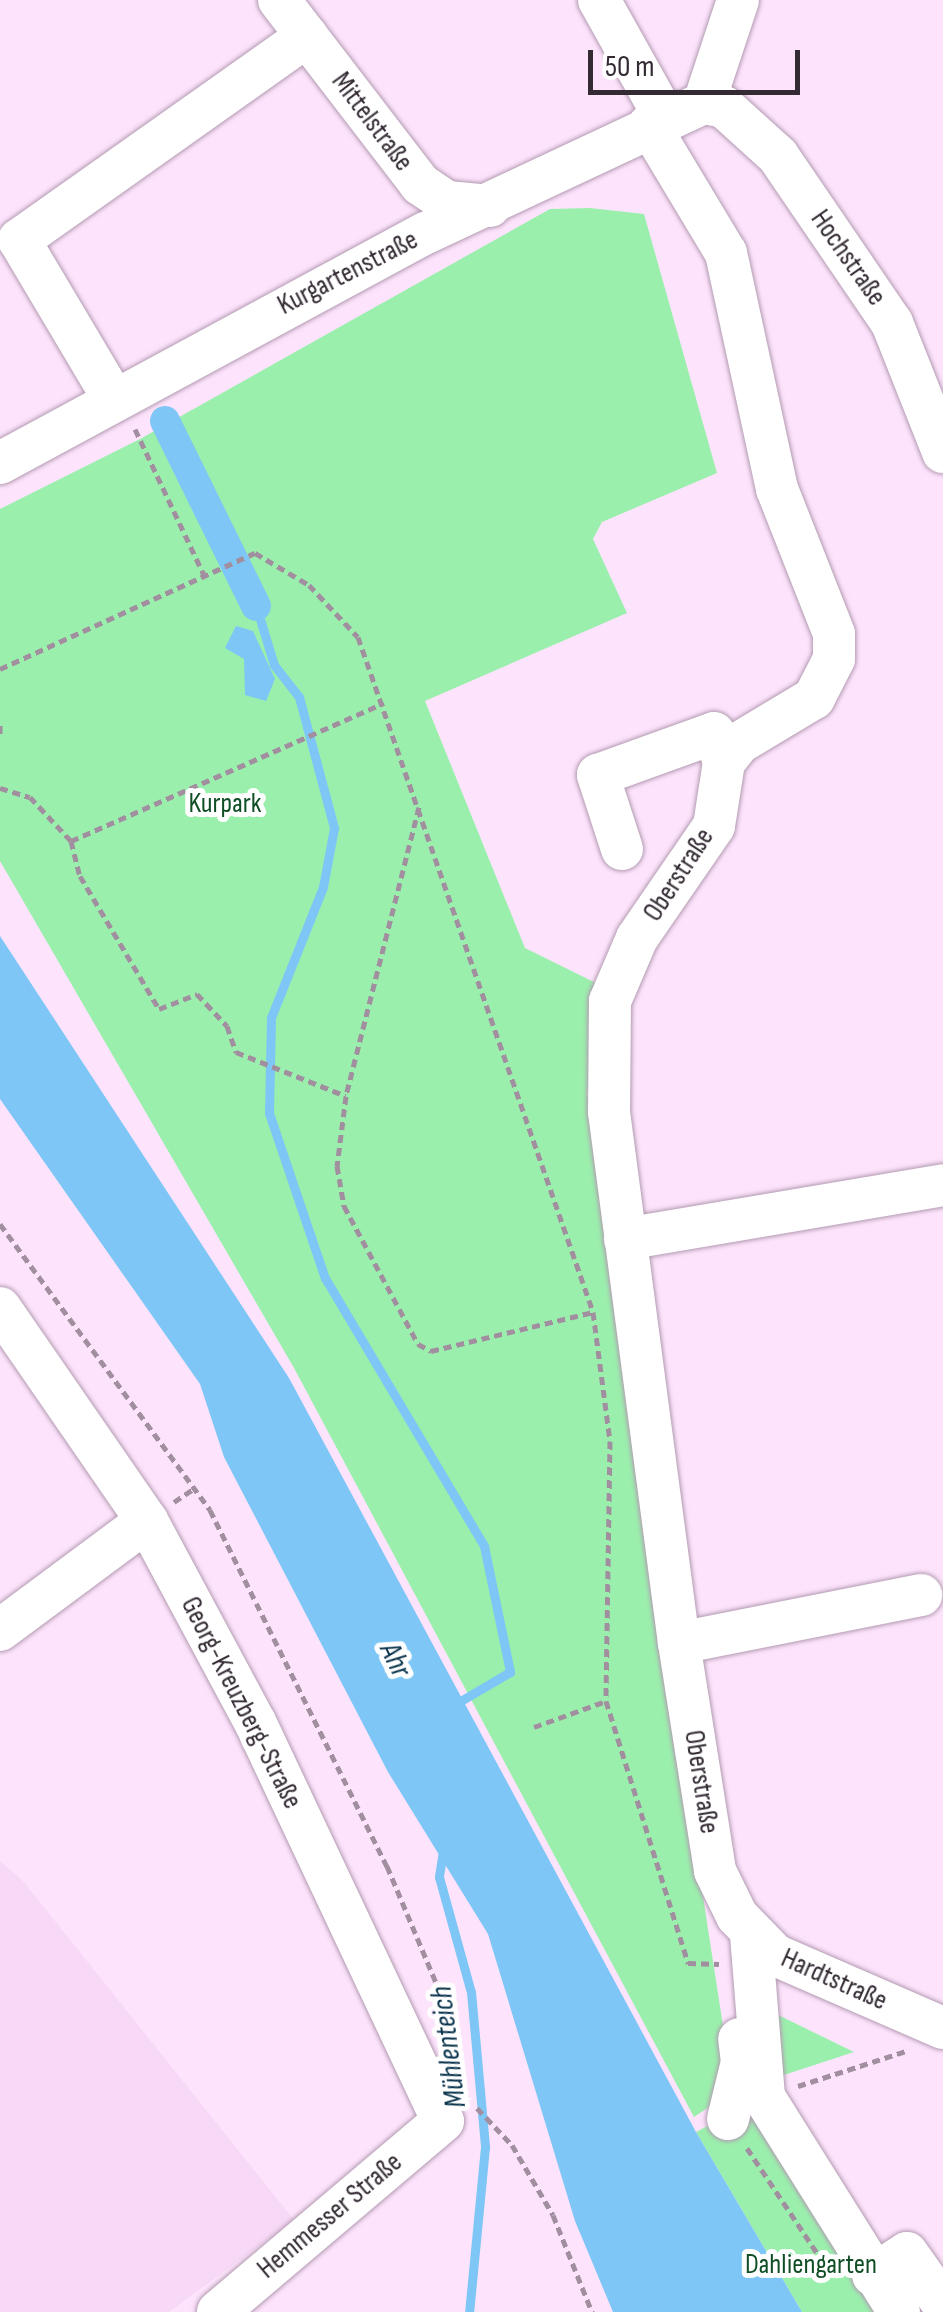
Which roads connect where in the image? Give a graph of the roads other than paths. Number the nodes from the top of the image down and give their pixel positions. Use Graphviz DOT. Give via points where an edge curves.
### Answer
graph roads {
  1 [pos="279,0"];
  2 [pos="599,0"];
  3 [pos="738,0"];
  4 [pos="307,36"];
  5 [pos="704,103"];
  6 [pos="657,122"];
  7 [pos="490,206"];
  8 [pos="10,243"];
  9 [pos="113,398"];
  10 [pos="942,445"];
  11 [pos="0,462"];
  12 [pos="724,762"];
  13 [pos="622,848"];
  14 [pos="943,1185"];
  15 [pos="625,1239"];
  16 [pos="0,1308"];
  17 [pos="147,1521"];
  18 [pos="921,1595"];
  19 [pos="0,1630"];
  20 [pos="679,1643"];
  21 [pos="738,1938"];
  22 [pos="934,2036"];
  23 [pos="458,2112"];
  24 [pos="873,2275"];
  25 [pos="943,2304"];
  26 [pos="218,2312"];
  27 [pos="900,2312"];
  1 -- 4 [label="street, Mittelstraße"];
  2 -- 6 [label="street"];
  3 -- 5 [label="street"];
  4 -- 7 [label="street, Mittelstraße" via="420,184 447,202"];
  4 -- 8 [label="street"];
  5 -- 6 [label="street, Kurgartenstraße"];
  5 -- 10 [label="street, Hochstraße" via="724,107 778,156 892,322"];
  6 -- 7 [label="street, Kurgartenstraße"];
  6 -- 12 [label="street" via="726,252 772,470 834,634 834,658 814,698 740,743"];
  7 -- 9 [label="street, Kurgartenstraße" via="408,242"];
  8 -- 9 [label="street"];
  9 -- 11 [label="street, Kurgartenstraße"];
  12 -- 13 [label="street" via="714,733 598,775"];
  12 -- 15 [label="street, Oberstraße" via="714,826 637,938 610,1001 609,1112"];
  14 -- 15 [label="street"];
  15 -- 20 [label="street, Oberstraße"];
  16 -- 17 [label="street, Georg-Kreuzberg-Straße"];
  17 -- 19 [label="street"];
  17 -- 23 [label="street, Georg-Kreuzberg-Straße"];
  18 -- 20 [label="street"];
  20 -- 21 [label="street, Oberstraße" via="714,1871"];
  21 -- 22 [label="street, Hardtstraße"];
  21 -- 24 [label="street" via="746,2108"];
  23 -- 26 [label="street, Hemmesser Straße"];
  24 -- 25 [label="street" via="907,2253"];
  24 -- 27 [label="street"];
}
